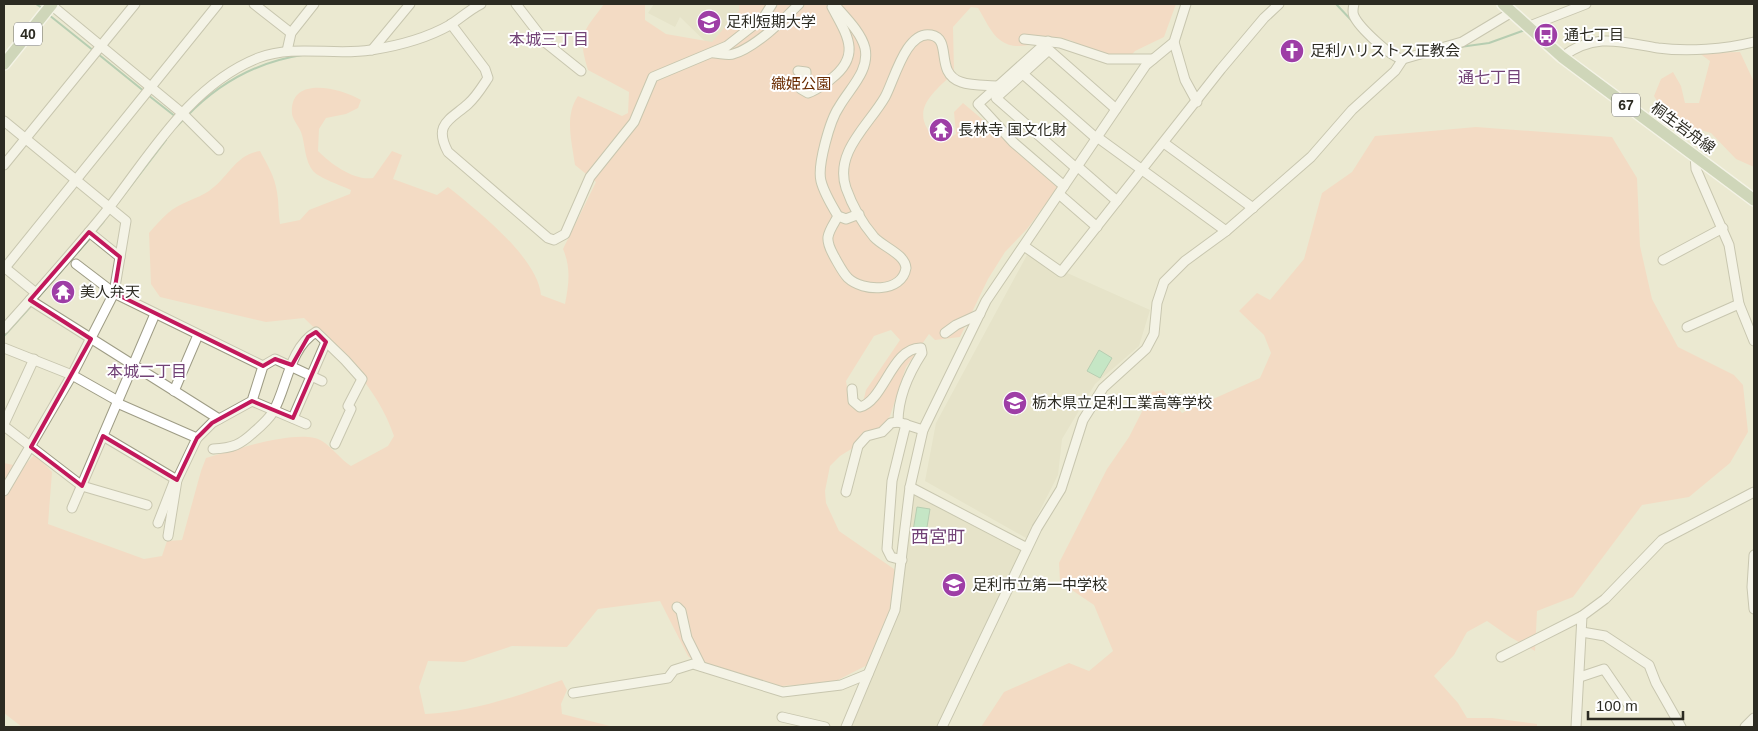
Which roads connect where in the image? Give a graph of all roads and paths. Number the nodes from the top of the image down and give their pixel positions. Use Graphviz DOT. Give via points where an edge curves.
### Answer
graph roads {
  1 [pos="51,4"];
  2 [pos="135,4"];
  3 [pos="218,4"];
  4 [pos="254,4"];
  5 [pos="314,4"];
  6 [pos="410,4"];
  7 [pos="481,4"];
  8 [pos="516,4"];
  9 [pos="772,4"];
  10 [pos="799,4"];
  11 [pos="833,4"];
  12 [pos="1186,4"];
  13 [pos="1279,4"];
  14 [pos="1354,4"];
  15 [pos="1586,4"];
  16 [pos="466,7"];
  17 [pos="1508,8"];
  18 [pos="451,24"];
  19 [pos="1527,27"];
  20 [pos="291,33"];
  21 [pos="1024,39"];
  22 [pos="1048,41"];
  23 [pos="1174,42"];
  24 [pos="1754,42"];
  25 [pos="102,45"];
  26 [pos="372,50"];
  27 [pos="287,51"];
  28 [pos="714,53"];
  29 [pos="1562,57"];
  30 [pos="1153,59"];
  31 [pos="1403,59"];
  32 [pos="4,64"];
  33 [pos="798,70"];
  34 [pos="581,71"];
  35 [pos="1023,74"];
  36 [pos="151,86"];
  37 [pos="998,86"];
  38 [pos="1197,102"];
  39 [pos="1116,109"];
  40 [pos="182,113"];
  41 [pos="4,121"];
  42 [pos="1096,137"];
  43 [pos="25,139"];
  44 [pos="1164,143"];
  45 [pos="219,150"];
  46 [pos="1695,155"];
  47 [pos="4,165"];
  48 [pos="1077,167"];
  49 [pos="1142,170"];
  50 [pos="76,179"];
  51 [pos="1062,190"];
  52 [pos="1754,200"];
  53 [pos="1117,201"];
  54 [pos="110,207"];
  55 [pos="1253,208"];
  56 [pos="859,214"];
  57 [pos="838,216"];
  58 [pos="1097,227"];
  59 [pos="1723,228"];
  60 [pos="1226,231"];
  61 [pos="89,232"];
  62 [pos="1024,246"];
  63 [pos="120,258"];
  64 [pos="1663,260"];
  65 [pos="76,264"];
  66 [pos="4,268"];
  67 [pos="114,294"];
  68 [pos="31,299"];
  69 [pos="1739,304"];
  70 [pos="155,314"];
  71 [pos="980,314"];
  72 [pos="1687,328"];
  73 [pos="4,329"];
  74 [pos="945,333"];
  75 [pos="198,335"];
  76 [pos="91,339"];
  77 [pos="1754,341"];
  78 [pos="326,342"];
  79 [pos="4,348"];
  80 [pos="34,360"];
  81 [pos="133,365"];
  82 [pos="263,366"];
  83 [pos="291,366"];
  84 [pos="72,375"];
  85 [pos="312,376"];
  86 [pos="322,381"];
  87 [pos="852,389"];
  88 [pos="174,391"];
  89 [pos="252,401"];
  90 [pos="117,402"];
  91 [pos="274,410"];
  92 [pos="293,418"];
  93 [pos="220,419"];
  94 [pos="902,423"];
  95 [pos="306,424"];
  96 [pos="4,425"];
  97 [pos="923,430"];
  98 [pos="103,436"];
  99 [pos="197,438"];
  100 [pos="335,444"];
  101 [pos="31,447"];
  102 [pos="213,449"];
  103 [pos="178,480"];
  104 [pos="82,486"];
  105 [pos="910,487"];
  106 [pos="4,491"];
  107 [pos="846,492"];
  108 [pos="1754,492"];
  109 [pos="147,505"];
  110 [pos="72,508"];
  111 [pos="158,523"];
  112 [pos="168,536"];
  113 [pos="1027,548"];
  114 [pos="1754,555"];
  115 [pos="902,560"];
  116 [pos="677,607"];
  117 [pos="1754,609"];
  118 [pos="1582,616"];
  119 [pos="1582,632"];
  120 [pos="1501,657"];
  121 [pos="701,666"];
  122 [pos="868,674"];
  123 [pos="1580,677"];
  124 [pos="573,693"];
  125 [pos="1628,704"];
  126 [pos="782,717"];
  127 [pos="1754,718"];
  128 [pos="1676,725"];
  129 [pos="826,727"];
  130 [pos="846,727"];
  131 [pos="942,727"];
  132 [pos="1576,727"];
  133 [pos="1745,727"];
  1 -- 25 [label="street"];
  1 -- 32 [label="main road, 40"];
  2 -- 25 [label="street"];
  3 -- 36 [label="street"];
  4 -- 20 [label="street"];
  5 -- 20 [label="street"];
  6 -- 26 [label="street"];
  7 -- 16 [label="street"];
  8 -- 34 [label="street" via="546,43"];
  9 -- 28 [label="street" via="764,17 742,36"];
  10 -- 28 [label="street" via="774,28 732,55"];
  11 -- 33 [label="street" via="849,43 847,63 839,73 808,93 801,89 806,72"];
  11 -- 57 [label="street" via="861,40 866,57 859,78 838,108 822,158 821,181"];
  12 -- 23 [label="street"];
  13 -- 38 [label="street" via="1221,69"];
  14 -- 31 [label="street" via="1355,17 1389,53"];
  15 -- 19 [label="street"];
  16 -- 18 [label="street"];
  17 -- 19 [label="main road, 桐生岩舟線 / 67"];
  17 -- 31 [label="street" via="1462,42"];
  18 -- 26 [label="street" via="433,33"];
  18 -- 28 [label="street" via="485,69 488,78 468,104 446,122 442,132 443,143 448,152 554,240 565,234 590,177 634,122 653,77"];
  19 -- 29 [label="main road, 桐生岩舟線 / 67"];
  20 -- 27 [label="street"];
  21 -- 22 [label="street"];
  22 -- 30 [label="street" via="1108,59"];
  22 -- 37 [label="street"];
  23 -- 30 [label="street"];
  23 -- 38 [label="street" via="1185,80"];
  24 -- 29 [label="street" via="1690,49 1658,48 1619,40 1593,42"];
  25 -- 36 [label="street"];
  25 -- 43 [label="street"];
  26 -- 27 [label="street"];
  27 -- 40 [label="street" via="239,68"];
  29 -- 46 [label="main road, 桐生岩舟線 / 67"];
  30 -- 39 [label="street"];
  31 -- 55 [label="street" via="1311,157"];
  35 -- 39 [label="street" via="1049,50"];
  35 -- 42 [label="street"];
  35 -- 48 [label="street" via="996,98"];
  36 -- 40 [label="street"];
  36 -- 50 [label="street"];
  37 -- 51 [label="street" via="978,104"];
  37 -- 56 [label="street" via="953,78 946,70 940,40 932,35 913,41 906,49 883,100 857,134 845,162 846,188"];
  38 -- 44 [label="street"];
  39 -- 42 [label="street"];
  40 -- 45 [label="street"];
  40 -- 54 [label="street"];
  41 -- 43 [label="street"];
  42 -- 48 [label="street"];
  42 -- 49 [label="street"];
  43 -- 47 [label="street"];
  43 -- 50 [label="street"];
  44 -- 49 [label="street"];
  44 -- 55 [label="street"];
  46 -- 52 [label="main road, 桐生岩舟線 / 67"];
  46 -- 59 [label="street" via="1696,169"];
  48 -- 51 [label="street"];
  48 -- 53 [label="street"];
  49 -- 53 [label="street"];
  49 -- 60 [label="street"];
  50 -- 54 [label="street"];
  50 -- 66 [label="street"];
  51 -- 58 [label="street"];
  51 -- 62 [label="street"];
  53 -- 58 [label="street"];
  54 -- 61 [label="street"];
  54 -- 63 [label="street" via="126,221"];
  55 -- 60 [label="street"];
  56 -- 57 [label="street" via="846,219"];
  56 -- 57 [label="street" via="874,237 905,265 902,278 891,286 867,287 847,277 829,241"];
  58 -- 62 [label="street" via="1061,272"];
  59 -- 64 [label="street"];
  59 -- 69 [label="street"];
  60 -- 113 [label="street" via="1185,261 1164,282 1156,303 1154,334 1146,349 1103,388 1094,402 1071,452 1061,489"];
  61 -- 63 [label="street"];
  61 -- 68 [label="street"];
  62 -- 71 [label="street"];
  63 -- 67 [label="street"];
  65 -- 67 [label="street"];
  66 -- 68 [label="street"];
  67 -- 70 [label="street"];
  67 -- 76 [label="street"];
  68 -- 73 [label="street"];
  68 -- 76 [label="street"];
  69 -- 72 [label="street"];
  69 -- 77 [label="street"];
  70 -- 75 [label="street"];
  70 -- 81 [label="street"];
  71 -- 74 [label="street"];
  71 -- 97 [label="street"];
  75 -- 82 [label="street"];
  75 -- 88 [label="street"];
  76 -- 81 [label="street"];
  76 -- 84 [label="street"];
  78 -- 83 [label="street" via="316,332 308,337"];
  78 -- 85 [label="street"];
  78 -- 100 [label="street" via="362,379 348,406 351,409"];
  79 -- 80 [label="street"];
  80 -- 84 [label="street"];
  80 -- 96 [label="street"];
  81 -- 88 [label="street"];
  81 -- 90 [label="street"];
  82 -- 83 [label="street" via="275,359"];
  82 -- 89 [label="street"];
  83 -- 85 [label="street"];
  83 -- 91 [label="street"];
  84 -- 90 [label="street"];
  84 -- 101 [label="street"];
  85 -- 86 [label="street"];
  85 -- 92 [label="street"];
  87 -- 94 [label="street" via="853,401 860,407 865,406 899,361 921,348 922,353 904,389"];
  88 -- 93 [label="street"];
  89 -- 91 [label="street"];
  89 -- 93 [label="street"];
  90 -- 98 [label="street"];
  90 -- 99 [label="street"];
  91 -- 92 [label="street"];
  91 -- 102 [label="street" via="268,420 240,445"];
  92 -- 95 [label="street"];
  93 -- 99 [label="street"];
  94 -- 97 [label="street"];
  94 -- 107 [label="street" via="890,423 882,432 862,440"];
  94 -- 115 [label="street" via="892,481 887,549 890,557"];
  96 -- 101 [label="street"];
  97 -- 105 [label="street"];
  98 -- 103 [label="street"];
  98 -- 104 [label="street"];
  99 -- 103 [label="street"];
  101 -- 104 [label="street"];
  101 -- 106 [label="street"];
  103 -- 111 [label="street" via="174,482"];
  103 -- 112 [label="street"];
  104 -- 109 [label="street"];
  104 -- 110 [label="street"];
  105 -- 113 [label="street"];
  105 -- 115 [label="street"];
  108 -- 118 [label="street" via="1662,540 1605,599"];
  113 -- 131 [label="street"];
  114 -- 117 [label="street"];
  115 -- 122 [label="street" via="895,610"];
  116 -- 121 [label="street" via="681,610 687,638"];
  118 -- 119 [label="street"];
  118 -- 120 [label="street"];
  119 -- 123 [label="street"];
  119 -- 128 [label="street" via="1605,636 1649,665"];
  121 -- 122 [label="street" via="783,692 841,685"];
  121 -- 124 [label="street" via="681,666 668,678"];
  122 -- 130 [label="street"];
  123 -- 125 [label="street" via="1604,669"];
  123 -- 132 [label="street"];
  126 -- 129 [label="street"];
  127 -- 133 [label="street"];
}
